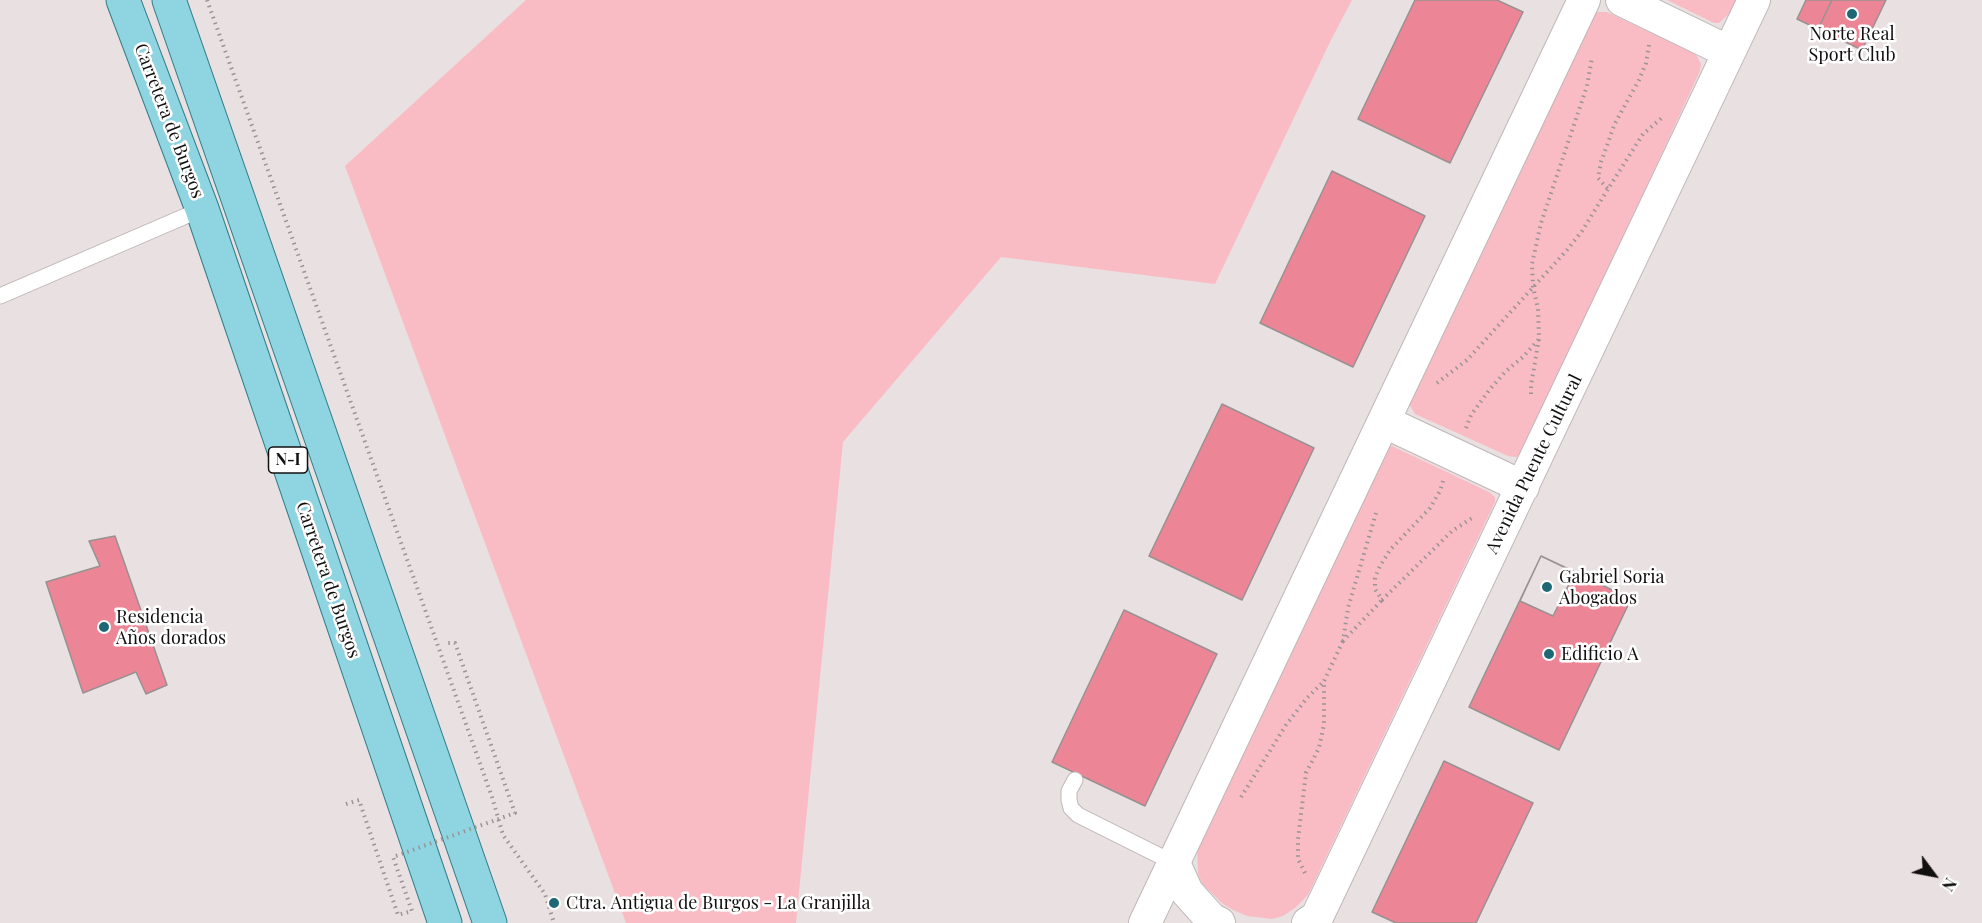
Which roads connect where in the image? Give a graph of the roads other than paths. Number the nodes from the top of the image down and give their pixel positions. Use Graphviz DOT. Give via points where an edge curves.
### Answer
graph roads {
  1 [pos="123,0"];
  2 [pos="169,0"];
  3 [pos="1584,0"];
  4 [pos="1622,0"];
  5 [pos="1754,0"];
  6 [pos="1729,52"];
  7 [pos="202,209"];
  8 [pos="0,296"];
  9 [pos="1385,422"];
  10 [pos="1523,488"];
  11 [pos="1074,780"];
  12 [pos="1174,863"];
  13 [pos="1321,914"];
  14 [pos="445,923"];
  15 [pos="490,923"];
  16 [pos="1145,923"];
  17 [pos="1219,923"];
  1 -- 7 [label="main road, Carretera de Burgos / N-I"];
  2 -- 15 [label="main road, Carretera de Burgos / N-I"];
  3 -- 9 [label="street"];
  4 -- 6 [label="street"];
  5 -- 6 [label="street, Avenida Puente Cultural"];
  6 -- 10 [label="street, Avenida Puente Cultural"];
  7 -- 8 [label="lane"];
  7 -- 14 [label="main road, Carretera de Burgos / N-I"];
  9 -- 10 [label="street"];
  9 -- 12 [label="street"];
  10 -- 13 [label="street, Avenida Puente Cultural"];
  11 -- 12 [label="lane" via="1069,800 1078,815"];
  12 -- 16 [label="street"];
  12 -- 17 [label="street" via="1187,892"];
}
